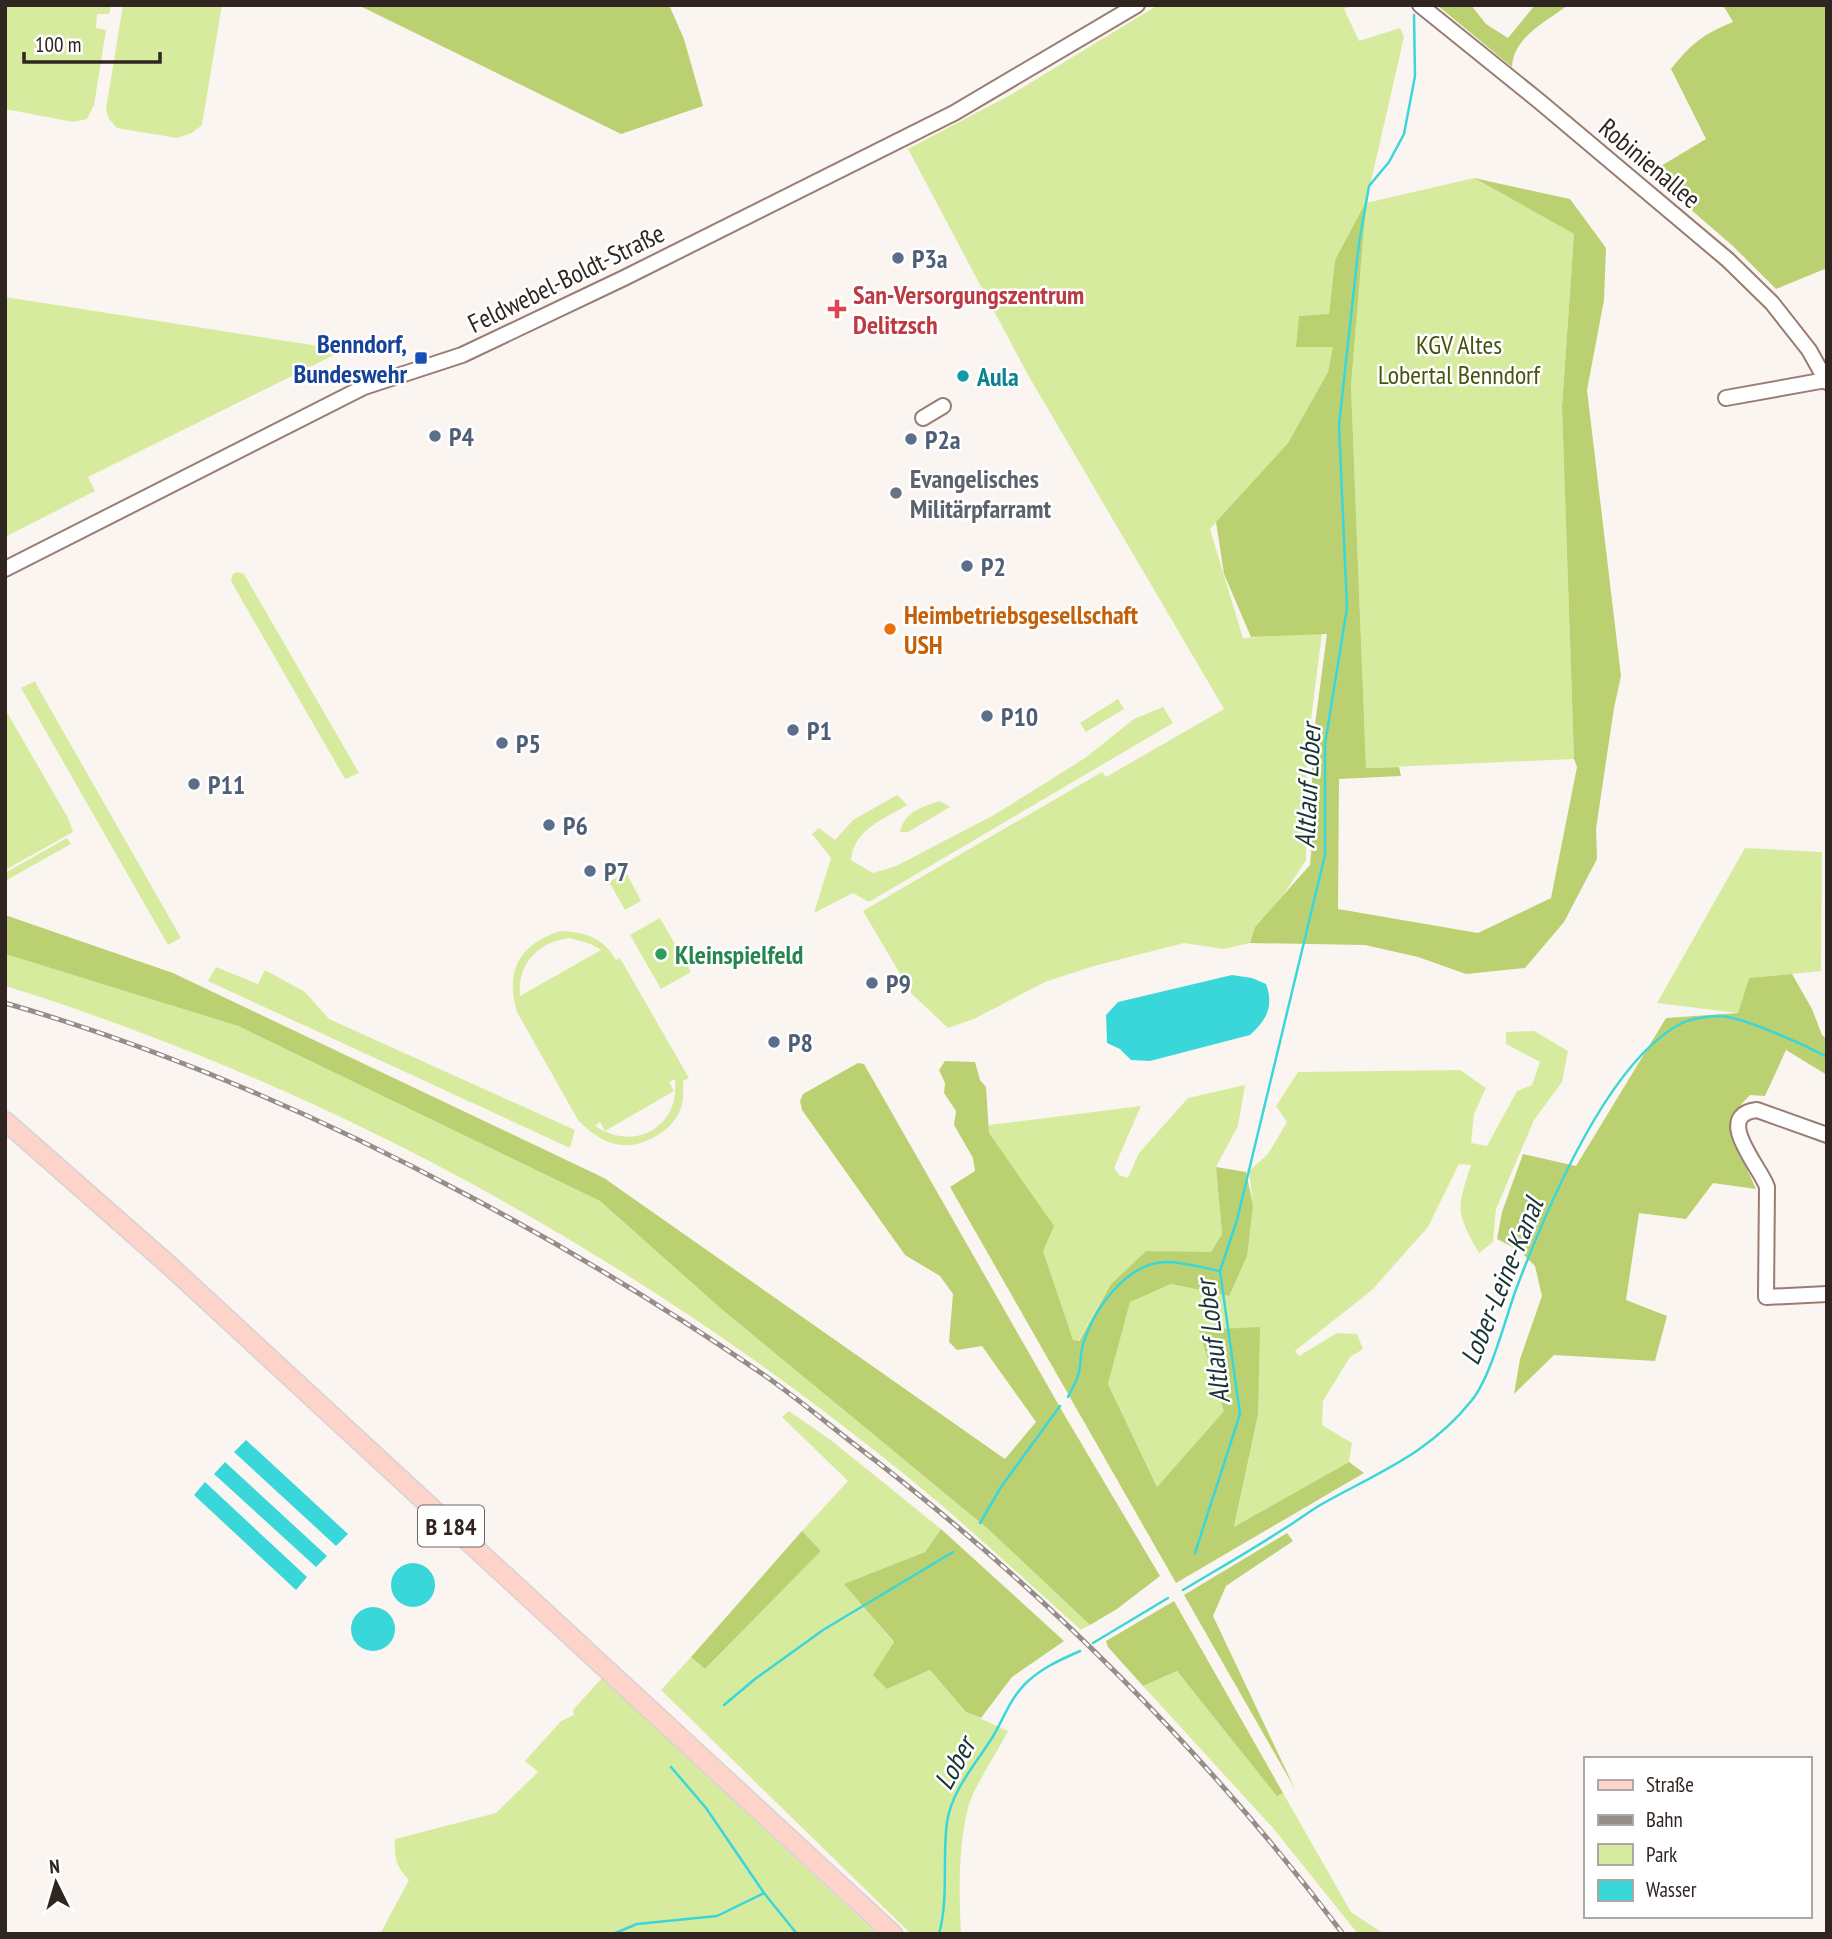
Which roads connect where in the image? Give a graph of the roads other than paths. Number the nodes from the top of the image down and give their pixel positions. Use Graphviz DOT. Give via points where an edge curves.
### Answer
graph roads {
  1 [pos="1137,5"];
  2 [pos="1420,5"];
  3 [pos="1826,381"];
  4 [pos="1726,398"];
  5 [pos="943,406"];
  6 [pos="923,418"];
  7 [pos="5,569"];
  8 [pos="5,1121"];
  9 [pos="1827,1135"];
  10 [pos="1827,1294"];
  11 [pos="893,1934"];
  1 -- 7 [label="street, Feldwebel-Boldt-Straße" via="954,113 636,272 462,355 364,387"];
  2 -- 3 [label="street, Robinienallee" via="1728,260 1772,303 1809,350"];
  3 -- 4 [label="street, Robinienallee"];
  5 -- 6 [label="street"];
  8 -- 11 [label="main road, B 184" via="181,1276"];
  9 -- 10 [label="street" via="1757,1110 1741,1117 1738,1125 1743,1147 1767,1187 1766,1297"];
}
